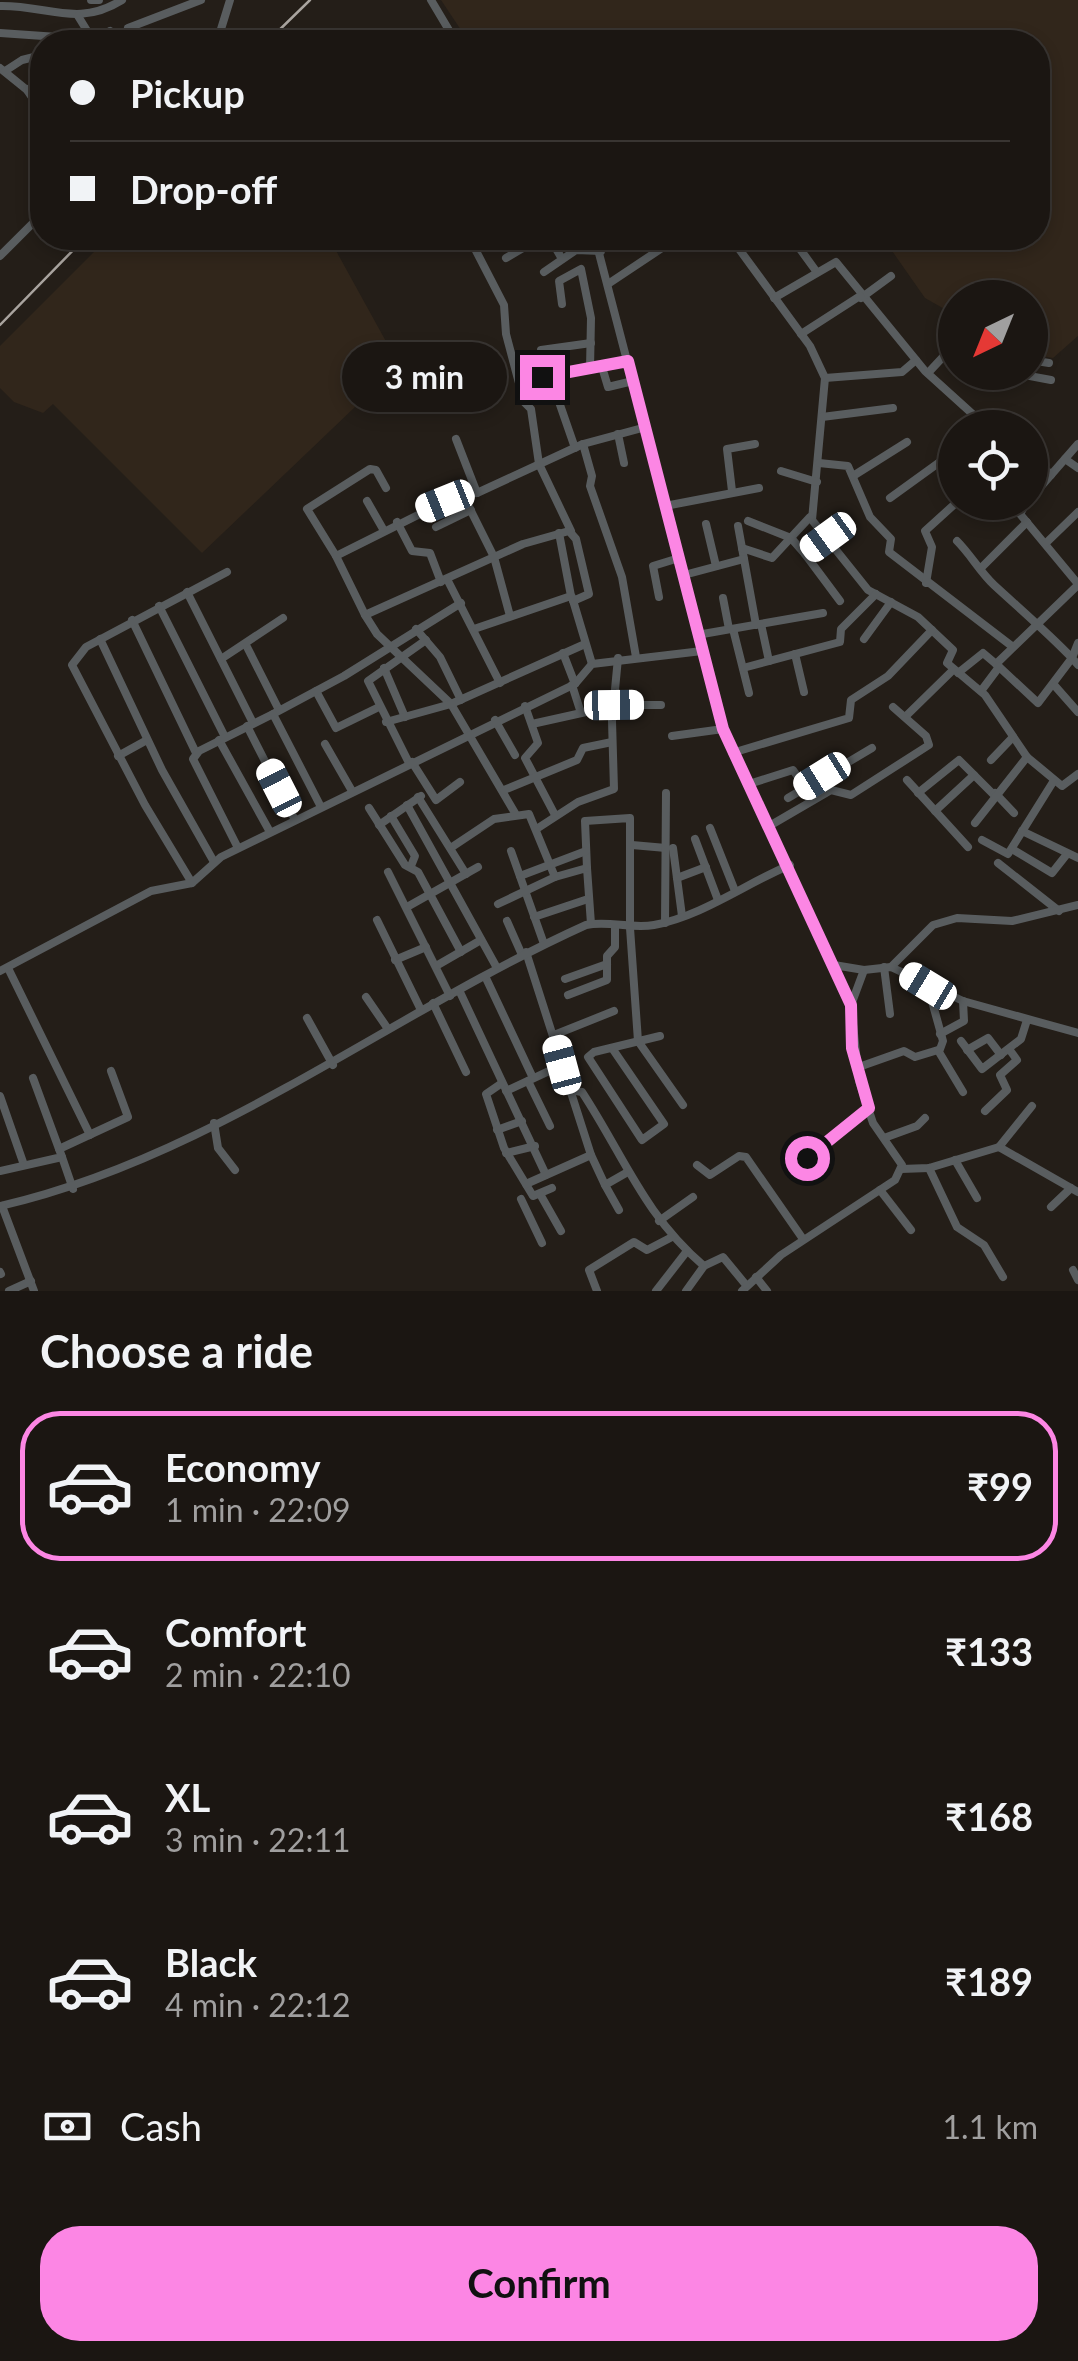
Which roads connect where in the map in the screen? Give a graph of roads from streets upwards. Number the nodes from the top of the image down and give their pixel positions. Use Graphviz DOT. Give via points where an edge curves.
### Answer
graph roads {
  1 [pos="90,0"];
  2 [pos="99,0"];
  3 [pos="202,0"];
  4 [pos="431,0"];
  5 [pos="116,1"];
  6 [pos="226,1"];
  7 [pos="0,6"];
  8 [pos="78,16"];
  9 [pos="128,28"];
  10 [pos="87,30"];
  11 [pos="220,30"];
  12 [pos="449,30"];
  13 [pos="0,33"];
  14 [pos="30,35"];
  15 [pos="30,58"];
  16 [pos="3,70"];
  17 [pos="30,88"];
  18 [pos="26,90"];
  19 [pos="30,94"];
  20 [pos="30,226"];
  21 [pos="476,250"];
  22 [pos="518,250"];
  23 [pos="557,250"];
  24 [pos="580,250"];
  25 [pos="595,250"];
  26 [pos="659,250"];
  27 [pos="740,250"];
  28 [pos="801,250"];
  29 [pos="601,251"];
  30 [pos="0,256"];
  31 [pos="506,258"];
  32 [pos="562,259"];
  33 [pos="816,271"];
  34 [pos="544,272"];
  35 [pos="891,276"];
  36 [pos="608,284"];
  37 [pos="861,297"];
  38 [pos="774,298"];
  39 [pos="562,304"];
  40 [pos="801,334"];
  41 [pos="591,343"];
  42 [pos="540,350"];
  43 [pos="916,360"];
  44 [pos="628,361"];
  45 [pos="938,362"];
  46 [pos="602,367"];
  47 [pos="590,369"];
  48 [pos="928,373"];
  49 [pos="542,377"];
  50 [pos="825,378"];
  51 [pos="1048,379"];
  52 [pos="1051,380"];
  53 [pos="633,381"];
  54 [pos="558,400"];
  55 [pos="893,408"];
  56 [pos="968,410"];
  57 [pos="822,417"];
  58 [pos="646,427"];
  59 [pos="618,434"];
  60 [pos="456,438"];
  61 [pos="906,442"];
  62 [pos="755,444"];
  63 [pos="1078,444"];
  64 [pos="579,446"];
  65 [pos="1065,459"];
  66 [pos="624,463"];
  67 [pos="819,463"];
  68 [pos="938,463"];
  69 [pos="539,464"];
  70 [pos="1078,468"];
  71 [pos="780,471"];
  72 [pos="1048,472"];
  73 [pos="1051,475"];
  74 [pos="853,476"];
  75 [pos="1048,478"];
  76 [pos="817,482"];
  77 [pos="386,488"];
  78 [pos="759,488"];
  79 [pos="732,490"];
  80 [pos="477,492"];
  81 [pos="462,493"];
  82 [pos="890,498"];
  83 [pos="366,501"];
  84 [pos="666,506"];
  85 [pos="471,510"];
  86 [pos="810,516"];
  87 [pos="938,519"];
  88 [pos="1076,519"];
  89 [pos="397,522"];
  90 [pos="1028,522"];
  91 [pos="706,524"];
  92 [pos="436,527"];
  93 [pos="382,529"];
  94 [pos="571,531"];
  95 [pos="560,534"];
  96 [pos="828,537"];
  97 [pos="792,538"];
  98 [pos="957,542"];
  99 [pos="1046,543"];
  100 [pos="742,548"];
  101 [pos="805,554"];
  102 [pos="336,556"];
  103 [pos="494,557"];
  104 [pos="679,558"];
  105 [pos="744,559"];
  106 [pos="716,566"];
  107 [pos="981,568"];
  108 [pos="227,572"];
  109 [pos="684,575"];
  110 [pos="444,580"];
  111 [pos="926,583"];
  112 [pos="1078,584"];
  113 [pos="186,592"];
  114 [pos="876,594"];
  115 [pos="659,597"];
  116 [pos="572,598"];
  117 [pos="723,598"];
  118 [pos="840,601"];
  119 [pos="890,602"];
  120 [pos="462,603"];
  121 [pos="159,606"];
  122 [pos="823,614"];
  123 [pos="365,615"];
  124 [pos="510,616"];
  125 [pos="283,618"];
  126 [pos="132,620"];
  127 [pos="1037,623"];
  128 [pos="759,624"];
  129 [pos="416,629"];
  130 [pos="474,629"];
  131 [pos="731,629"];
  132 [pos="932,630"];
  133 [pos="697,635"];
  134 [pos="100,639"];
  135 [pos="864,639"];
  136 [pos="426,640"];
  137 [pos="1078,642"];
  138 [pos="585,644"];
  139 [pos="246,645"];
  140 [pos="390,646"];
  141 [pos="1012,647"];
  142 [pos="702,652"];
  143 [pos="563,653"];
  144 [pos="795,654"];
  145 [pos="402,657"];
  146 [pos="636,657"];
  147 [pos="618,658"];
  148 [pos="220,659"];
  149 [pos="770,660"];
  150 [pos="1075,662"];
  151 [pos="592,664"];
  152 [pos="998,666"];
  153 [pos="384,668"];
  154 [pos="743,668"];
  155 [pos="955,671"];
  156 [pos="500,683"];
  157 [pos="574,684"];
  158 [pos="1055,686"];
  159 [pos="316,691"];
  160 [pos="804,692"];
  161 [pos="981,692"];
  162 [pos="749,693"];
  163 [pos="461,700"];
  164 [pos="451,704"];
  165 [pos="614,705"];
  166 [pos="660,705"];
  167 [pos="525,706"];
  168 [pos="379,707"];
  169 [pos="893,707"];
  170 [pos="595,710"];
  171 [pos="276,712"];
  172 [pos="1078,712"];
  173 [pos="581,713"];
  174 [pos="405,717"];
  175 [pos="905,717"];
  176 [pos="496,720"];
  177 [pos="386,722"];
  178 [pos="532,724"];
  179 [pos="250,725"];
  180 [pos="723,729"];
  181 [pos="470,732"];
  182 [pos="672,736"];
  183 [pos="1012,737"];
  184 [pos="222,739"];
  185 [pos="148,740"];
  186 [pos="612,742"];
  187 [pos="325,744"];
  188 [pos="872,748"];
  189 [pos="732,752"];
  190 [pos="196,753"];
  191 [pos="515,755"];
  192 [pos="118,756"];
  193 [pos="1027,758"];
  194 [pos="992,760"];
  195 [pos="410,763"];
  196 [pos="974,774"];
  197 [pos="1078,774"];
  198 [pos="536,777"];
  199 [pos="907,780"];
  200 [pos="460,782"];
  201 [pos="1053,782"];
  202 [pos="749,784"];
  203 [pos="805,788"];
  204 [pos="428,790"];
  205 [pos="504,790"];
  206 [pos="352,792"];
  207 [pos="666,792"];
  208 [pos="918,793"];
  209 [pos="994,794"];
  210 [pos="418,797"];
  211 [pos="788,798"];
  212 [pos="407,805"];
  213 [pos="321,806"];
  214 [pos="369,808"];
  215 [pos="935,811"];
  216 [pos="1014,813"];
  217 [pos="515,814"];
  218 [pos="391,816"];
  219 [pos="555,816"];
  220 [pos="295,820"];
  221 [pos="975,824"];
  222 [pos="379,825"];
  223 [pos="771,825"];
  224 [pos="538,828"];
  225 [pos="710,828"];
  226 [pos="1022,830"];
  227 [pos="270,832"];
  228 [pos="695,840"];
  229 [pos="982,840"];
  230 [pos="632,845"];
  231 [pos="452,846"];
  232 [pos="968,847"];
  233 [pos="238,848"];
  234 [pos="669,848"];
  235 [pos="1012,850"];
  236 [pos="511,851"];
  237 [pos="586,851"];
  238 [pos="1068,854"];
  239 [pos="1078,858"];
  240 [pos="214,862"];
  241 [pos="998,863"];
  242 [pos="550,864"];
  243 [pos="790,865"];
  244 [pos="411,866"];
  245 [pos="478,867"];
  246 [pos="706,867"];
  247 [pos="587,868"];
  248 [pos="388,872"];
  249 [pos="466,874"];
  250 [pos="520,876"];
  251 [pos="556,878"];
  252 [pos="677,878"];
  253 [pos="452,882"];
  254 [pos="192,883"];
  255 [pos="525,891"];
  256 [pos="735,891"];
  257 [pos="432,894"];
  258 [pos="588,899"];
  259 [pos="718,900"];
  260 [pos="498,904"];
  261 [pos="1078,905"];
  262 [pos="407,908"];
  263 [pos="1059,911"];
  264 [pos="682,916"];
  265 [pos="534,917"];
  266 [pos="377,920"];
  267 [pos="507,920"];
  268 [pos="665,922"];
  269 [pos="591,924"];
  270 [pos="614,926"];
  271 [pos="630,928"];
  272 [pos="481,940"];
  273 [pos="544,944"];
  274 [pos="426,947"];
  275 [pos="461,952"];
  276 [pos="524,953"];
  277 [pos="395,960"];
  278 [pos="607,964"];
  279 [pos="834,964"];
  280 [pos="436,966"];
  281 [pos="888,967"];
  282 [pos="498,968"];
  283 [pos="4,970"];
  284 [pos="864,970"];
  285 [pos="485,976"];
  286 [pos="566,979"];
  287 [pos="928,986"];
  288 [pos="460,990"];
  289 [pos="450,996"];
  290 [pos="568,996"];
  291 [pos="366,997"];
  292 [pos="963,1001"];
  293 [pos="432,1003"];
  294 [pos="851,1005"];
  295 [pos="420,1008"];
  296 [pos="614,1011"];
  297 [pos="890,1014"];
  298 [pos="307,1018"];
  299 [pos="1027,1020"];
  300 [pos="388,1029"];
  301 [pos="1078,1033"];
  302 [pos="940,1034"];
  303 [pos="554,1035"];
  304 [pos="660,1036"];
  305 [pos="638,1041"];
  306 [pos="961,1041"];
  307 [pos="612,1048"];
  308 [pos="938,1050"];
  309 [pos="967,1050"];
  310 [pos="1005,1052"];
  311 [pos="333,1065"];
  312 [pos="562,1065"];
  313 [pos="856,1068"];
  314 [pos="110,1071"];
  315 [pos="466,1072"];
  316 [pos="33,1078"];
  317 [pos="530,1080"];
  318 [pos="504,1087"];
  319 [pos="570,1090"];
  320 [pos="963,1092"];
  321 [pos="0,1096"];
  322 [pos="683,1105"];
  323 [pos="1032,1106"];
  324 [pos="869,1108"];
  325 [pos="985,1111"];
  326 [pos="925,1118"];
  327 [pos="522,1121"];
  328 [pos="214,1124"];
  329 [pos="550,1126"];
  330 [pos="498,1130"];
  331 [pos="90,1135"];
  332 [pos="884,1138"];
  333 [pos="609,1142"];
  334 [pos="534,1146"];
  335 [pos="999,1147"];
  336 [pos="590,1152"];
  337 [pos="60,1153"];
  338 [pos="506,1153"];
  339 [pos="807,1158"];
  340 [pos="955,1160"];
  341 [pos="697,1165"];
  342 [pos="24,1166"];
  343 [pos="929,1168"];
  344 [pos="901,1169"];
  345 [pos="235,1170"];
  346 [pos="0,1171"];
  347 [pos="626,1173"];
  348 [pos="546,1175"];
  349 [pos="526,1184"];
  350 [pos="605,1185"];
  351 [pos="552,1188"];
  352 [pos="73,1189"];
  353 [pos="880,1190"];
  354 [pos="1074,1190"];
  355 [pos="536,1194"];
  356 [pos="693,1197"];
  357 [pos="976,1198"];
  358 [pos="521,1199"];
  359 [pos="510,1203"];
  360 [pos="1,1206"];
  361 [pos="1051,1207"];
  362 [pos="619,1210"];
  363 [pos="659,1221"];
  364 [pos="911,1230"];
  365 [pos="561,1231"];
  366 [pos="672,1237"];
  367 [pos="802,1239"];
  368 [pos="542,1243"];
  369 [pos="686,1251"];
  370 [pos="704,1266"];
  371 [pos="1073,1270"];
  372 [pos="756,1276"];
  373 [pos="1003,1277"];
  374 [pos="1078,1280"];
  375 [pos="32,1286"];
  376 [pos="744,1288"];
  377 [pos="8,1291"];
  378 [pos="597,1291"];
  379 [pos="656,1291"];
  380 [pos="686,1291"];
  381 [pos="767,1291"];
  1 -- 2 [label="street"];
  3 -- 9 [label="street"];
  4 -- 12 [label="street"];
  5 -- 8 [label="street" via="102,12"];
  6 -- 11 [label="street"];
  7 -- 8 [label="street"];
  8 -- 10 [label="street"];
  13 -- 14 [label="street"];
  15 -- 16 [label="street"];
  16 -- 18 [label="street"];
  17 -- 18 [label="street"];
  18 -- 19 [label="street"];
  20 -- 30 [label="street"];
  21 -- 69 [label="street" via="504,305"];
  22 -- 31 [label="street"];
  23 -- 32 [label="street"];
  24 -- 32 [label="street"];
  25 -- 29 [label="street"];
  26 -- 36 [label="street"];
  27 -- 38 [label="street"];
  28 -- 33 [label="street"];
  29 -- 36 [label="street"];
  32 -- 34 [label="street"];
  33 -- 37 [label="street" via="836,262"];
  33 -- 38 [label="street"];
  35 -- 37 [label="street"];
  36 -- 44 [label="street"];
  37 -- 40 [label="street"];
  37 -- 43 [label="street"];
  38 -- 40 [label="street"];
  39 -- 41 [label="street" via="559,281 581,269"];
  40 -- 50 [label="street"];
  41 -- 42 [label="street"];
  41 -- 47 [label="street"];
  43 -- 48 [label="street"];
  43 -- 50 [label="street" via="902,372"];
  44 -- 46 [label="street"];
  44 -- 53 [label="street"];
  45 -- 48 [label="street"];
  46 -- 47 [label="street"];
  46 -- 53 [label="street" via="606,386"];
  47 -- 49 [label="street"];
  48 -- 56 [label="street"];
  50 -- 57 [label="street"];
  51 -- 52 [label="street"];
  53 -- 58 [label="street"];
  54 -- 64 [label="street"];
  55 -- 57 [label="street"];
  57 -- 67 [label="street"];
  58 -- 59 [label="street"];
  58 -- 84 [label="street"];
  59 -- 64 [label="street"];
  59 -- 66 [label="street"];
  60 -- 80 [label="street"];
  61 -- 74 [label="street"];
  62 -- 79 [label="street" via="726,452"];
  63 -- 65 [label="street"];
  64 -- 69 [label="street"];
  64 -- 146 [label="street" via="622,577"];
  65 -- 70 [label="street"];
  65 -- 73 [label="street"];
  67 -- 74 [label="street" via="845,464"];
  67 -- 76 [label="street"];
  68 -- 82 [label="street"];
  69 -- 80 [label="street"];
  69 -- 94 [label="street"];
  71 -- 76 [label="street"];
  72 -- 73 [label="street"];
  73 -- 75 [label="street"];
  74 -- 111 [label="street" via="870,517 891,539 890,552"];
  76 -- 86 [label="street"];
  77 -- 102 [label="street" via="370,469 308,507"];
  78 -- 79 [label="street"];
  79 -- 84 [label="street"];
  80 -- 81 [label="street"];
  81 -- 85 [label="street"];
  81 -- 89 [label="street"];
  83 -- 93 [label="street"];
  84 -- 104 [label="street"];
  85 -- 92 [label="street"];
  85 -- 103 [label="street"];
  86 -- 96 [label="street"];
  86 -- 97 [label="street"];
  87 -- 111 [label="street" via="925,531 932,547"];
  88 -- 99 [label="street"];
  89 -- 93 [label="street"];
  89 -- 110 [label="street" via="412,551 430,553"];
  90 -- 99 [label="street"];
  90 -- 107 [label="street"];
  91 -- 106 [label="street"];
  93 -- 102 [label="street"];
  94 -- 95 [label="street"];
  94 -- 116 [label="street" via="588,594"];
  95 -- 103 [label="street"];
  95 -- 116 [label="street"];
  96 -- 101 [label="street"];
  96 -- 114 [label="street"];
  97 -- 100 [label="street" via="772,558"];
  97 -- 100 [label="street" via="743,524"];
  97 -- 101 [label="street"];
  98 -- 107 [label="street"];
  99 -- 112 [label="street"];
  100 -- 105 [label="street"];
  101 -- 118 [label="street"];
  102 -- 123 [label="street"];
  103 -- 110 [label="street"];
  103 -- 124 [label="street"];
  104 -- 109 [label="street"];
  104 -- 115 [label="street" via="653,566"];
  105 -- 106 [label="street"];
  105 -- 128 [label="street"];
  106 -- 109 [label="street"];
  107 -- 127 [label="street"];
  108 -- 113 [label="street"];
  109 -- 133 [label="street"];
  110 -- 120 [label="street"];
  110 -- 123 [label="street"];
  111 -- 141 [label="street"];
  112 -- 127 [label="street"];
  113 -- 121 [label="street"];
  113 -- 148 [label="street"];
  114 -- 119 [label="street"];
  114 -- 144 [label="street" via="842,629 842,641"];
  116 -- 124 [label="street"];
  116 -- 138 [label="street"];
  117 -- 131 [label="street"];
  119 -- 132 [label="street"];
  119 -- 135 [label="street"];
  120 -- 129 [label="street"];
  120 -- 130 [label="street"];
  121 -- 126 [label="street"];
  121 -- 184 [label="street"];
  122 -- 128 [label="street"];
  123 -- 140 [label="street"];
  124 -- 130 [label="street"];
  125 -- 139 [label="street"];
  126 -- 134 [label="street"];
  126 -- 190 [label="street"];
  127 -- 141 [label="street"];
  127 -- 150 [label="street"];
  128 -- 131 [label="street"];
  128 -- 149 [label="street"];
  129 -- 136 [label="street"];
  129 -- 140 [label="street"];
  130 -- 156 [label="street"];
  131 -- 133 [label="street"];
  131 -- 154 [label="street"];
  132 -- 155 [label="street" via="952,650 947,663"];
  132 -- 189 [label="street" via="888,676 854,697 849,718"];
  133 -- 142 [label="street"];
  134 -- 185 [label="street"];
  134 -- 192 [label="street" via="72,665"];
  136 -- 145 [label="street"];
  136 -- 163 [label="street"];
  137 -- 150 [label="street"];
  138 -- 143 [label="street"];
  138 -- 151 [label="street"];
  139 -- 148 [label="street"];
  139 -- 171 [label="street"];
  140 -- 145 [label="street"];
  140 -- 159 [label="street"];
  141 -- 152 [label="street"];
  142 -- 146 [label="street"];
  142 -- 180 [label="street"];
  143 -- 156 [label="street"];
  143 -- 157 [label="street"];
  144 -- 149 [label="street"];
  144 -- 160 [label="street"];
  145 -- 153 [label="street"];
  145 -- 164 [label="street"];
  146 -- 147 [label="street"];
  147 -- 151 [label="street"];
  147 -- 165 [label="street"];
  148 -- 179 [label="street"];
  149 -- 154 [label="street"];
  150 -- 158 [label="street"];
  151 -- 157 [label="street"];
  152 -- 155 [label="street" via="982,652"];
  152 -- 158 [label="street" via="1038,703"];
  152 -- 161 [label="street"];
  153 -- 168 [label="street" via="368,680"];
  153 -- 174 [label="street"];
  154 -- 162 [label="street"];
  155 -- 161 [label="street"];
  155 -- 175 [label="street"];
  156 -- 163 [label="street"];
  157 -- 167 [label="street"];
  157 -- 173 [label="street"];
  158 -- 172 [label="street"];
  159 -- 168 [label="street" via="336,728"];
  159 -- 171 [label="street"];
  161 -- 183 [label="street"];
  163 -- 164 [label="street"];
  164 -- 174 [label="street"];
  164 -- 181 [label="street"];
  165 -- 166 [label="street"];
  165 -- 186 [label="street"];
  167 -- 176 [label="street"];
  167 -- 178 [label="street"];
  168 -- 177 [label="street"];
  169 -- 175 [label="street"];
  170 -- 173 [label="street"];
  171 -- 179 [label="street"];
  171 -- 213 [label="street"];
  173 -- 178 [label="street"];
  174 -- 177 [label="street"];
  175 -- 223 [label="street" via="928,746 851,794 831,790"];
  176 -- 181 [label="street"];
  176 -- 191 [label="street"];
  177 -- 195 [label="street"];
  178 -- 198 [label="street" via="538,742 525,756"];
  179 -- 184 [label="street"];
  179 -- 220 [label="street"];
  180 -- 182 [label="street"];
  180 -- 189 [label="street"];
  181 -- 195 [label="street"];
  181 -- 205 [label="street"];
  183 -- 193 [label="street"];
  183 -- 194 [label="street"];
  184 -- 190 [label="street"];
  184 -- 227 [label="street"];
  185 -- 192 [label="street"];
  185 -- 240 [label="street"];
  186 -- 198 [label="street" via="587,747 576,760"];
  186 -- 219 [label="street" via="614,788"];
  187 -- 206 [label="street"];
  188 -- 203 [label="street"];
  189 -- 202 [label="street"];
  190 -- 233 [label="street" via="195,764"];
  192 -- 254 [label="street"];
  193 -- 201 [label="street"];
  193 -- 209 [label="street"];
  195 -- 204 [label="street"];
  195 -- 206 [label="street"];
  196 -- 208 [label="street" via="956,760"];
  196 -- 209 [label="street"];
  196 -- 215 [label="street"];
  197 -- 201 [label="street" via="1065,785"];
  198 -- 205 [label="street"];
  198 -- 219 [label="street"];
  199 -- 208 [label="street"];
  200 -- 204 [label="street" via="438,799"];
  201 -- 226 [label="street"];
  202 -- 203 [label="street" via="786,768"];
  202 -- 223 [label="street"];
  203 -- 211 [label="street"];
  204 -- 210 [label="street"];
  205 -- 217 [label="street"];
  206 -- 213 [label="street"];
  207 -- 234 [label="street"];
  208 -- 215 [label="street"];
  209 -- 216 [label="street"];
  209 -- 221 [label="street"];
  210 -- 212 [label="street"];
  210 -- 231 [label="street"];
  212 -- 218 [label="street"];
  212 -- 253 [label="street"];
  213 -- 220 [label="street"];
  214 -- 222 [label="street"];
  215 -- 232 [label="street"];
  217 -- 224 [label="street" via="530,814"];
  217 -- 231 [label="street" via="494,819"];
  218 -- 222 [label="street"];
  218 -- 244 [label="street" via="415,856"];
  219 -- 224 [label="street"];
  220 -- 227 [label="street"];
  222 -- 244 [label="street"];
  223 -- 243 [label="street"];
  224 -- 242 [label="street"];
  225 -- 256 [label="street"];
  226 -- 235 [label="street"];
  226 -- 238 [label="street"];
  227 -- 233 [label="street"];
  228 -- 246 [label="street"];
  229 -- 235 [label="street" via="1006,854"];
  230 -- 234 [label="street"];
  230 -- 237 [label="street" via="630,818 590,818 584,823"];
  230 -- 271 [label="street"];
  231 -- 249 [label="street"];
  233 -- 240 [label="street"];
  234 -- 252 [label="street"];
  234 -- 268 [label="street"];
  235 -- 238 [label="street" via="1052,873"];
  236 -- 250 [label="street"];
  237 -- 242 [label="street"];
  237 -- 247 [label="street"];
  238 -- 239 [label="street"];
  240 -- 254 [label="street"];
  241 -- 263 [label="street"];
  242 -- 250 [label="street"];
  242 -- 251 [label="street"];
  243 -- 256 [label="street"];
  243 -- 279 [label="street"];
  244 -- 257 [label="street"];
  245 -- 249 [label="street"];
  246 -- 252 [label="street"];
  246 -- 259 [label="street"];
  247 -- 251 [label="street"];
  247 -- 258 [label="street"];
  248 -- 262 [label="street"];
  249 -- 253 [label="street"];
  250 -- 255 [label="street"];
  251 -- 255 [label="street"];
  252 -- 264 [label="street"];
  253 -- 257 [label="street"];
  253 -- 272 [label="street"];
  254 -- 283 [label="street" via="151,892"];
  255 -- 260 [label="street"];
  255 -- 265 [label="street"];
  256 -- 259 [label="street"];
  257 -- 262 [label="street"];
  257 -- 275 [label="street"];
  258 -- 265 [label="street"];
  258 -- 269 [label="street"];
  259 -- 264 [label="street"];
  261 -- 263 [label="street"];
  262 -- 274 [label="street"];
  263 -- 281 [label="street" via="933,925"];
  264 -- 268 [label="street"];
  265 -- 273 [label="street"];
  266 -- 277 [label="street"];
  267 -- 276 [label="street"];
  268 -- 271 [label="street"];
  269 -- 270 [label="street"];
  269 -- 273 [label="street"];
  270 -- 271 [label="street"];
  270 -- 278 [label="street"];
  271 -- 305 [label="street"];
  272 -- 275 [label="street"];
  272 -- 282 [label="street"];
  273 -- 276 [label="street"];
  274 -- 277 [label="street"];
  274 -- 280 [label="street"];
  275 -- 280 [label="street"];
  276 -- 282 [label="street"];
  276 -- 303 [label="street"];
  277 -- 295 [label="street"];
  278 -- 286 [label="street"];
  278 -- 290 [label="street" via="607,980"];
  279 -- 284 [label="street"];
  279 -- 294 [label="street"];
  280 -- 289 [label="street"];
  281 -- 284 [label="street"];
  281 -- 287 [label="street"];
  281 -- 297 [label="street"];
  282 -- 285 [label="street"];
  283 -- 331 [label="street"];
  284 -- 294 [label="street"];
  285 -- 288 [label="street"];
  285 -- 317 [label="street"];
  287 -- 292 [label="street"];
  287 -- 302 [label="street"];
  288 -- 289 [label="street"];
  288 -- 318 [label="street"];
  289 -- 293 [label="street"];
  291 -- 300 [label="street"];
  292 -- 299 [label="street"];
  292 -- 302 [label="street" via="964,1021"];
  293 -- 295 [label="street"];
  293 -- 315 [label="street"];
  294 -- 313 [label="street"];
  295 -- 300 [label="street"];
  296 -- 303 [label="street"];
  298 -- 311 [label="street"];
  299 -- 301 [label="street"];
  299 -- 310 [label="street" via="1021,1039"];
  300 -- 311 [label="street"];
  302 -- 308 [label="street"];
  303 -- 312 [label="street"];
  304 -- 305 [label="street"];
  305 -- 307 [label="street"];
  305 -- 322 [label="street"];
  306 -- 309 [label="street"];
  307 -- 307 [label="street" via="664,1124 644,1140 589,1060 590,1053"];
  308 -- 313 [label="street" via="915,1057 900,1052"];
  308 -- 320 [label="street"];
  309 -- 310 [label="street" via="988,1038"];
  309 -- 310 [label="street" via="980,1069"];
  310 -- 325 [label="street" via="1018,1060 1000,1075 1007,1090"];
  311 -- 328 [label="street"];
  312 -- 317 [label="street"];
  312 -- 319 [label="street"];
  313 -- 324 [label="street"];
  314 -- 331 [label="street" via="130,1113"];
  316 -- 337 [label="street"];
  317 -- 318 [label="street"];
  317 -- 329 [label="street"];
  318 -- 327 [label="street"];
  318 -- 330 [label="street" via="486,1094"];
  319 -- 333 [label="street" via="580,1089"];
  319 -- 336 [label="street"];
  321 -- 342 [label="street"];
  323 -- 335 [label="street"];
  324 -- 332 [label="street"];
  324 -- 339 [label="street"];
  326 -- 332 [label="street"];
  327 -- 330 [label="street"];
  327 -- 334 [label="street"];
  328 -- 345 [label="street" via="218,1148"];
  328 -- 352 [label="street"];
  330 -- 338 [label="street"];
  331 -- 337 [label="street"];
  332 -- 344 [label="street"];
  333 -- 336 [label="street"];
  333 -- 347 [label="street"];
  334 -- 338 [label="street"];
  334 -- 348 [label="street"];
  335 -- 340 [label="street"];
  335 -- 354 [label="street"];
  336 -- 348 [label="street"];
  336 -- 350 [label="street"];
  337 -- 342 [label="street"];
  337 -- 352 [label="street"];
  338 -- 349 [label="street"];
  340 -- 343 [label="street"];
  340 -- 357 [label="street"];
  341 -- 367 [label="street" via="710,1176 746,1158"];
  342 -- 346 [label="street"];
  343 -- 344 [label="street"];
  343 -- 373 [label="street" via="957,1226 984,1245"];
  344 -- 353 [label="street"];
  347 -- 350 [label="street"];
  347 -- 363 [label="street"];
  348 -- 349 [label="street"];
  349 -- 355 [label="street"];
  350 -- 362 [label="street"];
  351 -- 355 [label="street"];
  352 -- 360 [label="street"];
  353 -- 364 [label="street"];
  353 -- 367 [label="street"];
  354 -- 361 [label="street"];
  355 -- 358 [label="street"];
  355 -- 365 [label="street"];
  356 -- 363 [label="street"];
  358 -- 359 [label="street"];
  358 -- 368 [label="street"];
  360 -- 375 [label="street"];
  363 -- 366 [label="street"];
  366 -- 369 [label="street"];
  366 -- 378 [label="street" via="645,1250 634,1242 589,1270"];
  367 -- 372 [label="street"];
  369 -- 370 [label="street"];
  369 -- 379 [label="street"];
  370 -- 376 [label="street" via="722,1256"];
  370 -- 380 [label="street"];
  371 -- 374 [label="street"];
  372 -- 376 [label="street"];
  372 -- 381 [label="street"];
  375 -- 377 [label="street"];
}
